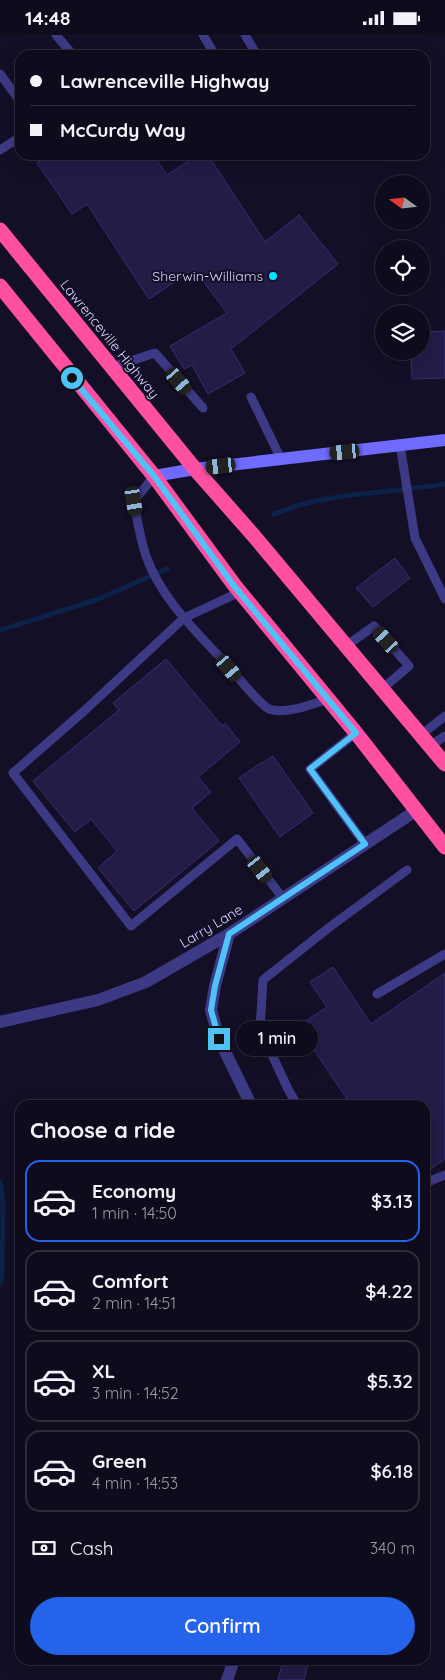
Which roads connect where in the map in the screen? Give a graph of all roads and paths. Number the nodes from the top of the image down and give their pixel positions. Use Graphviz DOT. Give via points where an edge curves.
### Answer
graph roads {
  1 [pos="56,35"];
  2 [pos="203,35"];
  3 [pos="245,35"];
  4 [pos="69,50"];
  5 [pos="212,50"];
  6 [pos="254,50"];
  7 [pos="0,74"];
  8 [pos="15,94"];
  9 [pos="15,140"];
  10 [pos="0,150"];
  11 [pos="0,230"];
  12 [pos="0,286"];
  13 [pos="112,367"];
  14 [pos="251,397"];
  15 [pos="203,408"];
  16 [pos="445,440"];
  17 [pos="400,445"];
  18 [pos="282,459"];
  19 [pos="195,469"];
  20 [pos="154,476"];
  21 [pos="240,592"];
  22 [pos="445,599"];
  23 [pos="184,618"];
  24 [pos="346,646"];
  25 [pos="382,689"];
  26 [pos="328,699"];
  27 [pos="445,715"];
  28 [pos="356,733"];
  29 [pos="445,736"];
  30 [pos="433,748"];
  31 [pos="445,764"];
  32 [pos="417,809"];
  33 [pos="365,844"];
  34 [pos="445,847"];
  35 [pos="407,870"];
  36 [pos="282,899"];
  37 [pos="229,934"];
  38 [pos="445,954"];
  39 [pos="377,994"];
  40 [pos="0,1022"];
  41 [pos="248,1100"];
  42 [pos="294,1100"];
  43 [pos="445,1175"];
  44 [pos="430,1181"];
  45 [pos="232,1665"];
  46 [pos="227,1680"];
  1 -- 4 [label="lane"];
  2 -- 5 [label="lane"];
  3 -- 6 [label="lane"];
  7 -- 8 [label="lane"];
  9 -- 10 [label="lane"];
  11 -- 13 [label="highway, Lawrenceville Highway"];
  12 -- 20 [label="highway"];
  13 -- 15 [label="lane" via="156,353"];
  13 -- 19 [label="highway, Lawrenceville Highway"];
  14 -- 18 [label="lane"];
  16 -- 17 [label="main road"];
  17 -- 18 [label="main road"];
  17 -- 22 [label="lane" via="415,538"];
  18 -- 19 [label="main road"];
  19 -- 20 [label="main road"];
  19 -- 24 [label="highway, Lawrenceville Highway"];
  20 -- 21 [label="highway"];
  20 -- 23 [label="lane" via="134,501 138,526 147,558 163,590"];
  21 -- 23 [label="lane"];
  21 -- 26 [label="highway"];
  23 -- 26 [label="lane" via="270,709 291,711"];
  23 -- 36 [label="lane" via="13,773 131,926 237,839"];
  24 -- 25 [label="highway, Lawrenceville Highway"];
  24 -- 25 [label="lane" via="374,626 409,666"];
  25 -- 30 [label="highway, Lawrenceville Highway"];
  26 -- 28 [label="highway"];
  27 -- 30 [label="lane"];
  28 -- 32 [label="highway"];
  28 -- 33 [label="lane" via="310,769"];
  29 -- 30 [label="lane"];
  30 -- 31 [label="highway, Lawrenceville Highway"];
  32 -- 33 [label="street, Larry Lane"];
  32 -- 34 [label="highway"];
  33 -- 36 [label="street, Larry Lane"];
  35 -- 42 [label="lane" via="263,980 260,1029"];
  36 -- 37 [label="street, Larry Lane"];
  37 -- 40 [label="street, Larry Lane" via="138,985 98,1000"];
  37 -- 41 [label="street" via="211,1010 219,1039"];
  38 -- 39 [label="lane"];
  43 -- 44 [label="lane"];
  45 -- 46 [label="street"];
}
